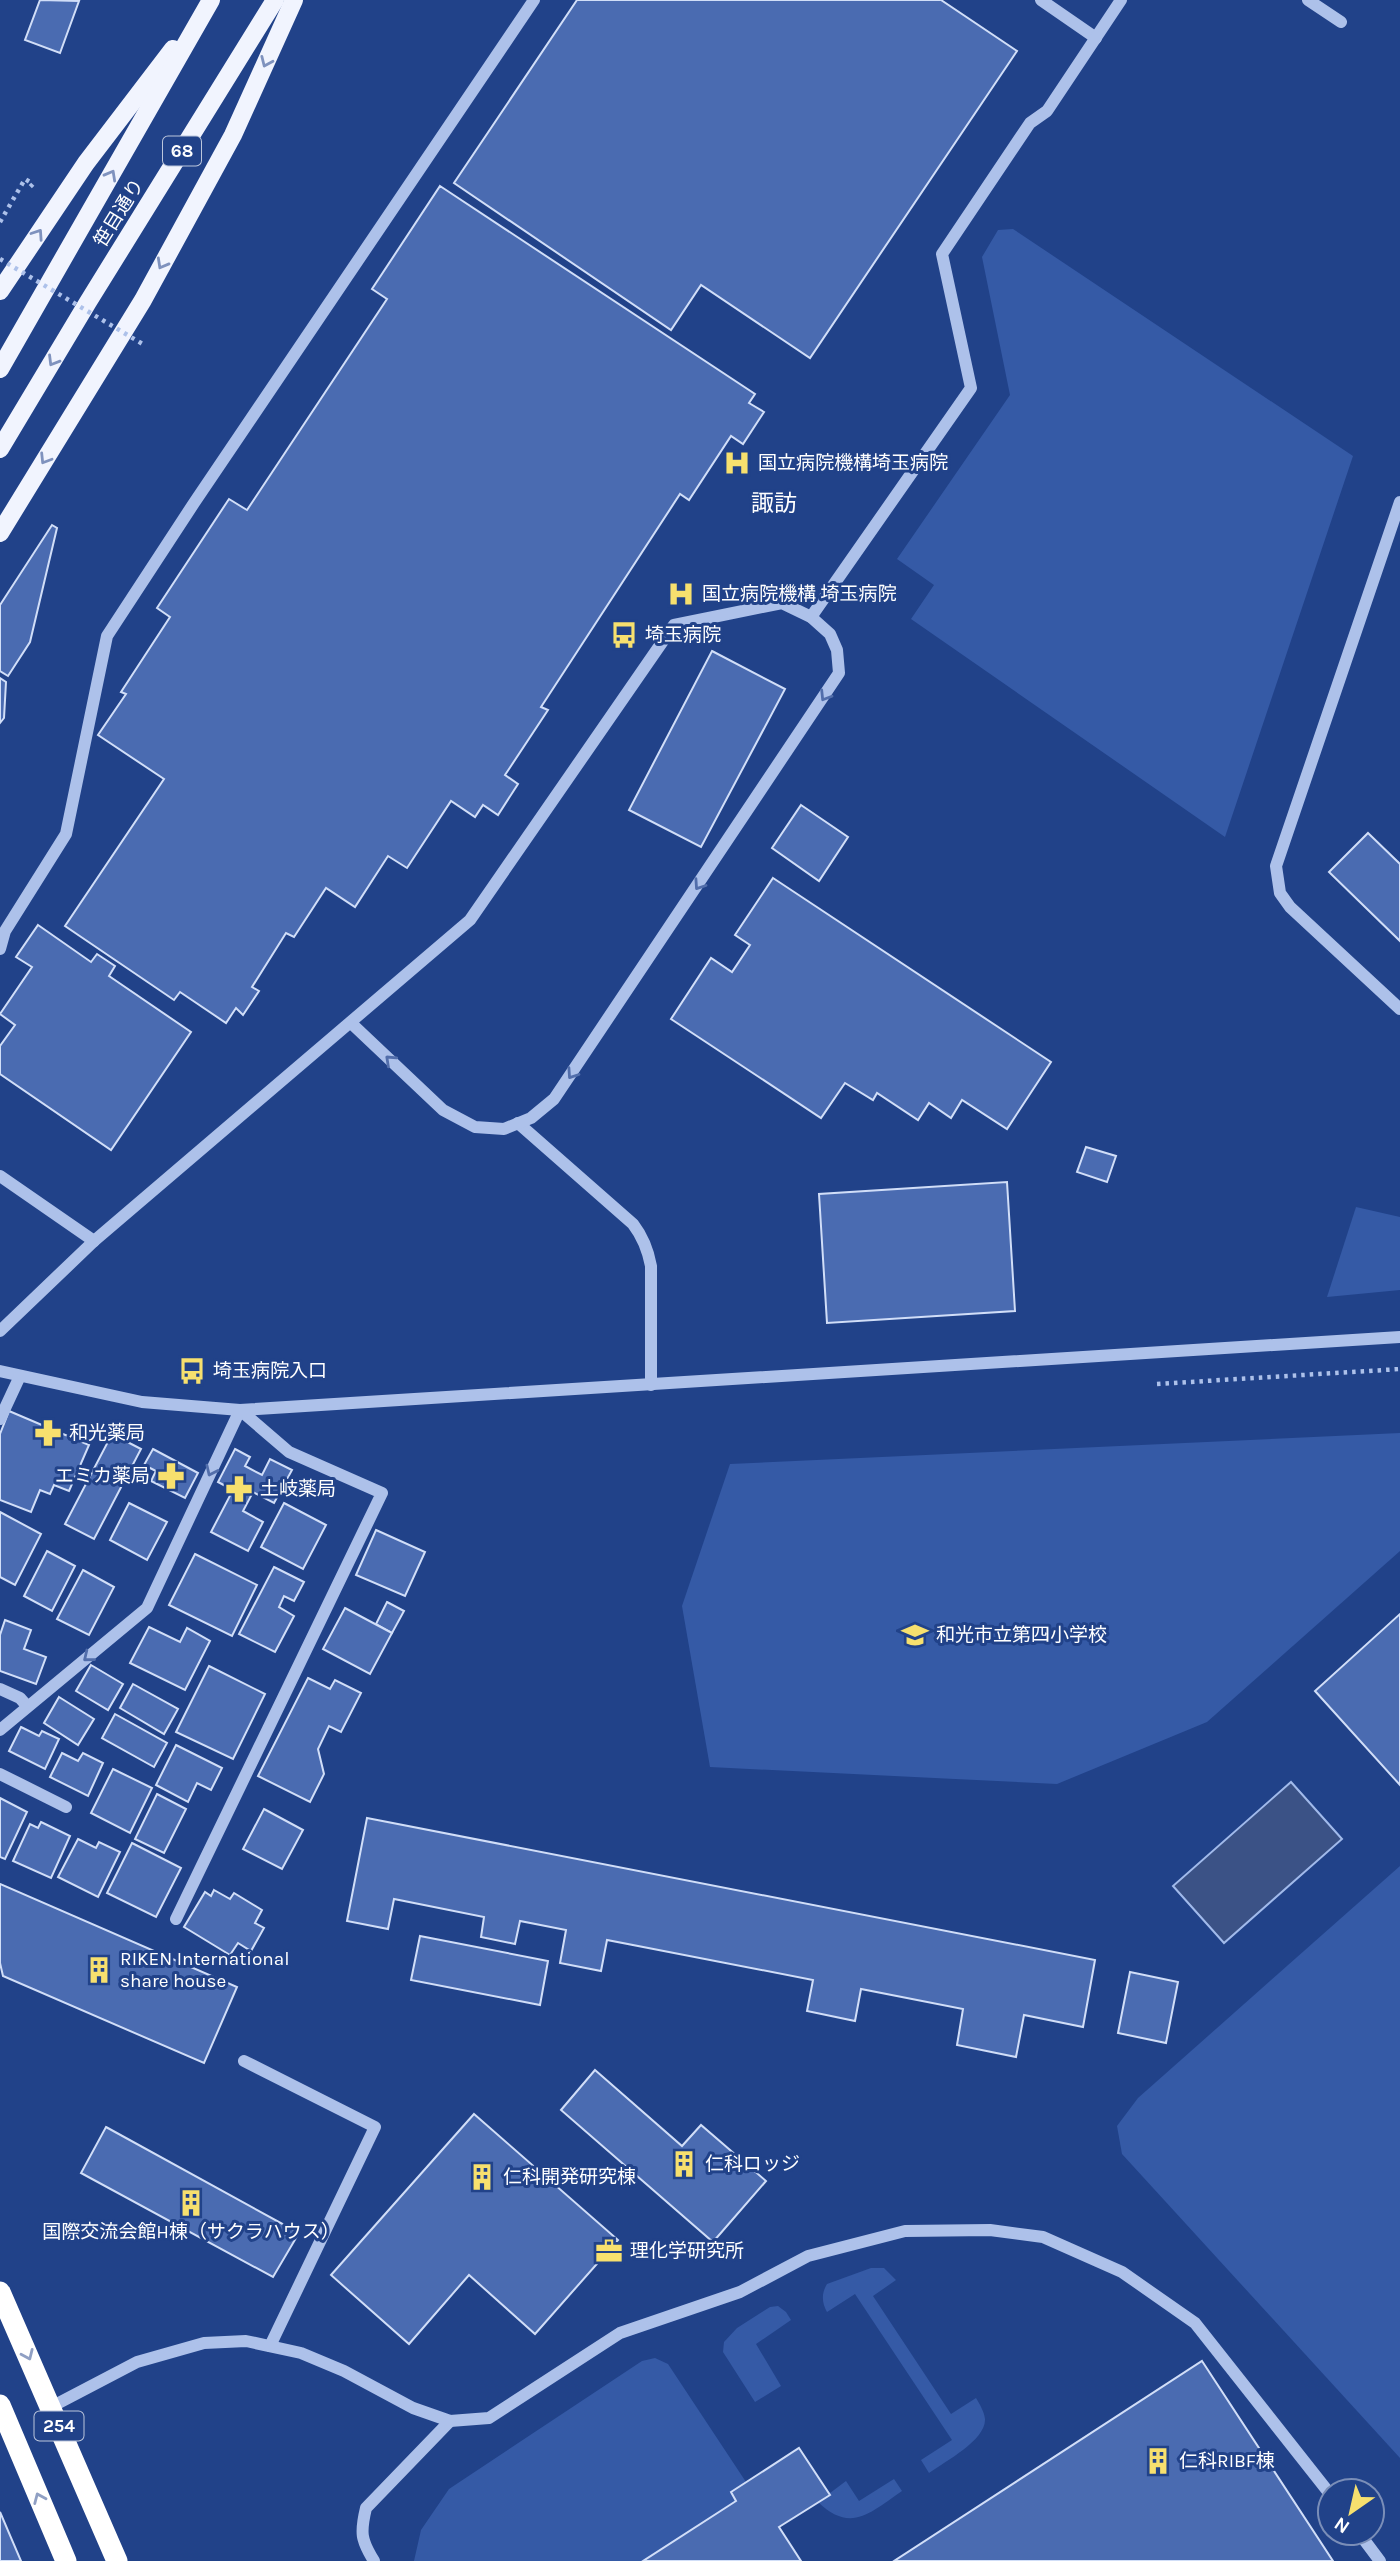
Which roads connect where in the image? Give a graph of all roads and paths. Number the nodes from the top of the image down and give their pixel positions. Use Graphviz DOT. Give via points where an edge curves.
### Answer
graph roads {
  1 [pos="210,0"];
  2 [pos="275,0"];
  3 [pos="294,0"];
  4 [pos="534,0"];
  5 [pos="1041,0"];
  6 [pos="1121,0"];
  7 [pos="1308,0"];
  8 [pos="1341,22"];
  9 [pos="1096,38"];
  10 [pos="25,179"];
  11 [pos="0,222"];
  12 [pos="0,259"];
  13 [pos="0,290"];
  14 [pos="146,346"];
  15 [pos="0,369"];
  16 [pos="0,449"];
  17 [pos="1400,502"];
  18 [pos="0,533"];
  19 [pos="811,618"];
  20 [pos="0,949"];
  21 [pos="1400,1009"];
  22 [pos="351,1023"];
  23 [pos="518,1123"];
  24 [pos="0,1177"];
  25 [pos="94,1241"];
  26 [pos="0,1331"];
  27 [pos="1400,1338"];
  28 [pos="0,1371"];
  29 [pos="20,1376"];
  30 [pos="651,1385"];
  31 [pos="240,1410"];
  32 [pos="0,1419"];
  33 [pos="0,1689"];
  34 [pos="27,1706"];
  35 [pos="0,1730"];
  36 [pos="0,1774"];
  37 [pos="66,1807"];
  38 [pos="176,1919"];
  39 [pos="244,2061"];
  40 [pos="0,2292"];
  41 [pos="270,2346"];
  42 [pos="0,2405"];
  43 [pos="51,2407"];
  44 [pos="450,2421"];
  45 [pos="1317,2477"];
  46 [pos="66,2561"];
  47 [pos="117,2561"];
  48 [pos="374,2561"];
  13 -- 1 [label="main road, one-way" via="86,163"];
  15 -- 1 [label="main road, 笹目通り / 68, one-way"];
  2 -- 16 [label="main road, 笹目通り / 68, one-way"];
  3 -- 18 [label="main road, one-way" via="233,135 143,300"];
  4 -- 20 [label="street" via="107,636 66,834 5,931"];
  5 -- 9 [label="street"];
  6 -- 9 [label="street"];
  7 -- 8 [label="street"];
  9 -- 19 [label="street" via="1047,111 1030,124 942,254 971,388"];
  10 -- 11 [label="path"];
  12 -- 14 [label="path, bridge"];
  17 -- 21 [label="street" via="1276,866 1280,893 1290,907"];
  19 -- 22 [label="street" via="782,603 674,625 470,920"];
  19 -- 23 [label="street, one-way" via="831,634 839,673 554,1099"];
  23 -- 22 [label="street, one-way" via="504,1129 475,1126 443,1110"];
  22 -- 25 [label="street"];
  23 -- 30 [label="street" via="642,1236 651,1266"];
  24 -- 25 [label="street"];
  25 -- 26 [label="street"];
  27 -- 30 [label="street"];
  28 -- 29 [label="street"];
  29 -- 31 [label="street" via="142,1402"];
  29 -- 32 [label="street"];
  30 -- 31 [label="street"];
  31 -- 34 [label="street, one-way" via="147,1608"];
  31 -- 38 [label="street" via="289,1452 382,1493"];
  33 -- 34 [label="street"];
  34 -- 35 [label="street"];
  36 -- 37 [label="street"];
  39 -- 41 [label="street" via="375,2127"];
  40 -- 43 [label="highway, 254, one-way"];
  41 -- 43 [label="street" via="204,2343 137,2362"];
  41 -- 44 [label="street" via="301,2353 413,2408"];
  46 -- 42 [label="highway, 254, one-way"];
  43 -- 47 [label="highway, 254"];
  44 -- 45 [label="street" via="489,2418 620,2333 740,2292 808,2256 905,2231 990,2230 1043,2236 1122,2272 1195,2323"];
  44 -- 48 [label="street" via="366,2508 362,2541"];
}
